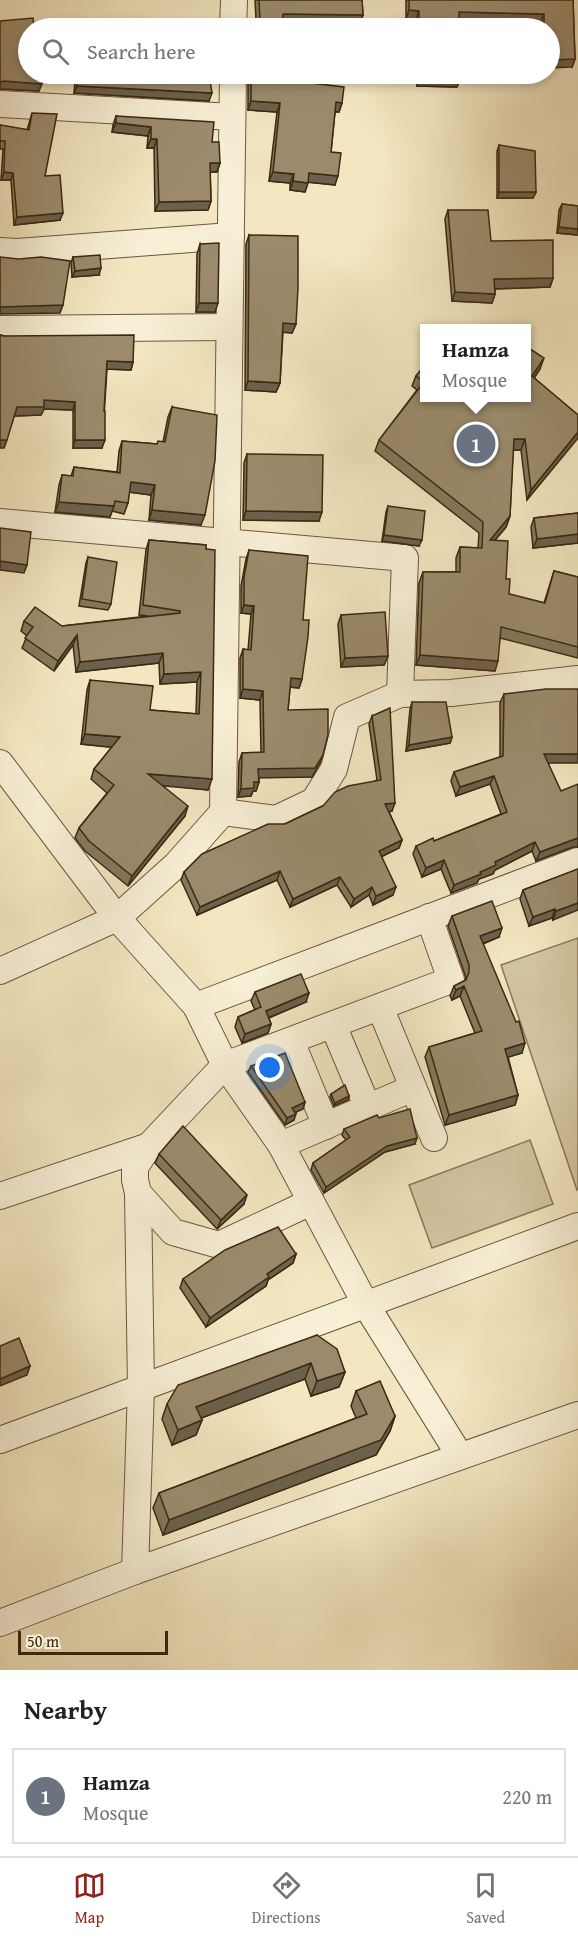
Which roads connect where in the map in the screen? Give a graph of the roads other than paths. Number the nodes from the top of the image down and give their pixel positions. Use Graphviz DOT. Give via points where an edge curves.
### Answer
graph roads {
  1 [pos="234,0"];
  2 [pos="233,18"];
  3 [pos="233,84"];
  4 [pos="0,104"];
  5 [pos="232,117"];
  6 [pos="231,236"];
  7 [pos="0,251"];
  8 [pos="229,327"];
  9 [pos="0,329"];
  10 [pos="0,522"];
  11 [pos="227,543"];
  12 [pos="578,679"];
  13 [pos="400,694"];
  14 [pos="0,763"];
  15 [pos="223,812"];
  16 [pos="578,861"];
  17 [pos="117,918"];
  18 [pos="429,918"];
  19 [pos="0,971"];
  20 [pos="196,1006"];
  21 [pos="380,1007"];
  22 [pos="333,1025"];
  23 [pos="291,1041"];
  24 [pos="225,1065"];
  25 [pos="414,1088"];
  26 [pos="368,1107"];
  27 [pos="326,1126"];
  28 [pos="434,1138"];
  29 [pos="281,1145"];
  30 [pos="149,1146"];
  31 [pos="138,1192"];
  32 [pos="0,1196"];
  33 [pos="311,1202"];
  34 [pos="578,1226"];
  35 [pos="366,1305"];
  36 [pos="141,1388"];
  37 [pos="578,1415"];
  38 [pos="0,1440"];
  39 [pos="460,1456"];
  40 [pos="135,1571"];
  41 [pos="0,1623"];
  1 -- 2 [label="street"];
  3 -- 5 [label="street"];
  4 -- 5 [label="street"];
  5 -- 6 [label="street"];
  6 -- 7 [label="street"];
  6 -- 8 [label="street"];
  8 -- 9 [label="street"];
  8 -- 11 [label="street"];
  10 -- 11 [label="street"];
  11 -- 13 [label="street" via="405,558"];
  11 -- 15 [label="street"];
  12 -- 13 [label="street" via="451,693"];
  13 -- 15 [label="street" via="347,717 334,770 314,801 276,819"];
  14 -- 17 [label="street"];
  15 -- 17 [label="street" via="176,865"];
  16 -- 18 [label="street"];
  17 -- 19 [label="street"];
  17 -- 20 [label="street"];
  18 -- 20 [label="street"];
  18 -- 21 [label="street" via="451,980"];
  20 -- 24 [label="street"];
  21 -- 22 [label="street"];
  21 -- 25 [label="street"];
  22 -- 23 [label="street"];
  22 -- 26 [label="street"];
  23 -- 24 [label="street"];
  23 -- 27 [label="street"];
  24 -- 29 [label="street"];
  24 -- 30 [label="street"];
  25 -- 26 [label="street"];
  25 -- 28 [label="street"];
  26 -- 27 [label="street"];
  27 -- 29 [label="street"];
  29 -- 33 [label="street"];
  30 -- 31 [label="street" via="135,1167"];
  30 -- 32 [label="street"];
  31 -- 33 [label="street" via="173,1232 219,1245"];
  31 -- 36 [label="street"];
  33 -- 35 [label="street"];
  34 -- 35 [label="street"];
  35 -- 36 [label="street"];
  35 -- 39 [label="street"];
  36 -- 38 [label="street"];
  36 -- 40 [label="street"];
  37 -- 39 [label="street"];
  39 -- 40 [label="street"];
  40 -- 41 [label="street"];
}
